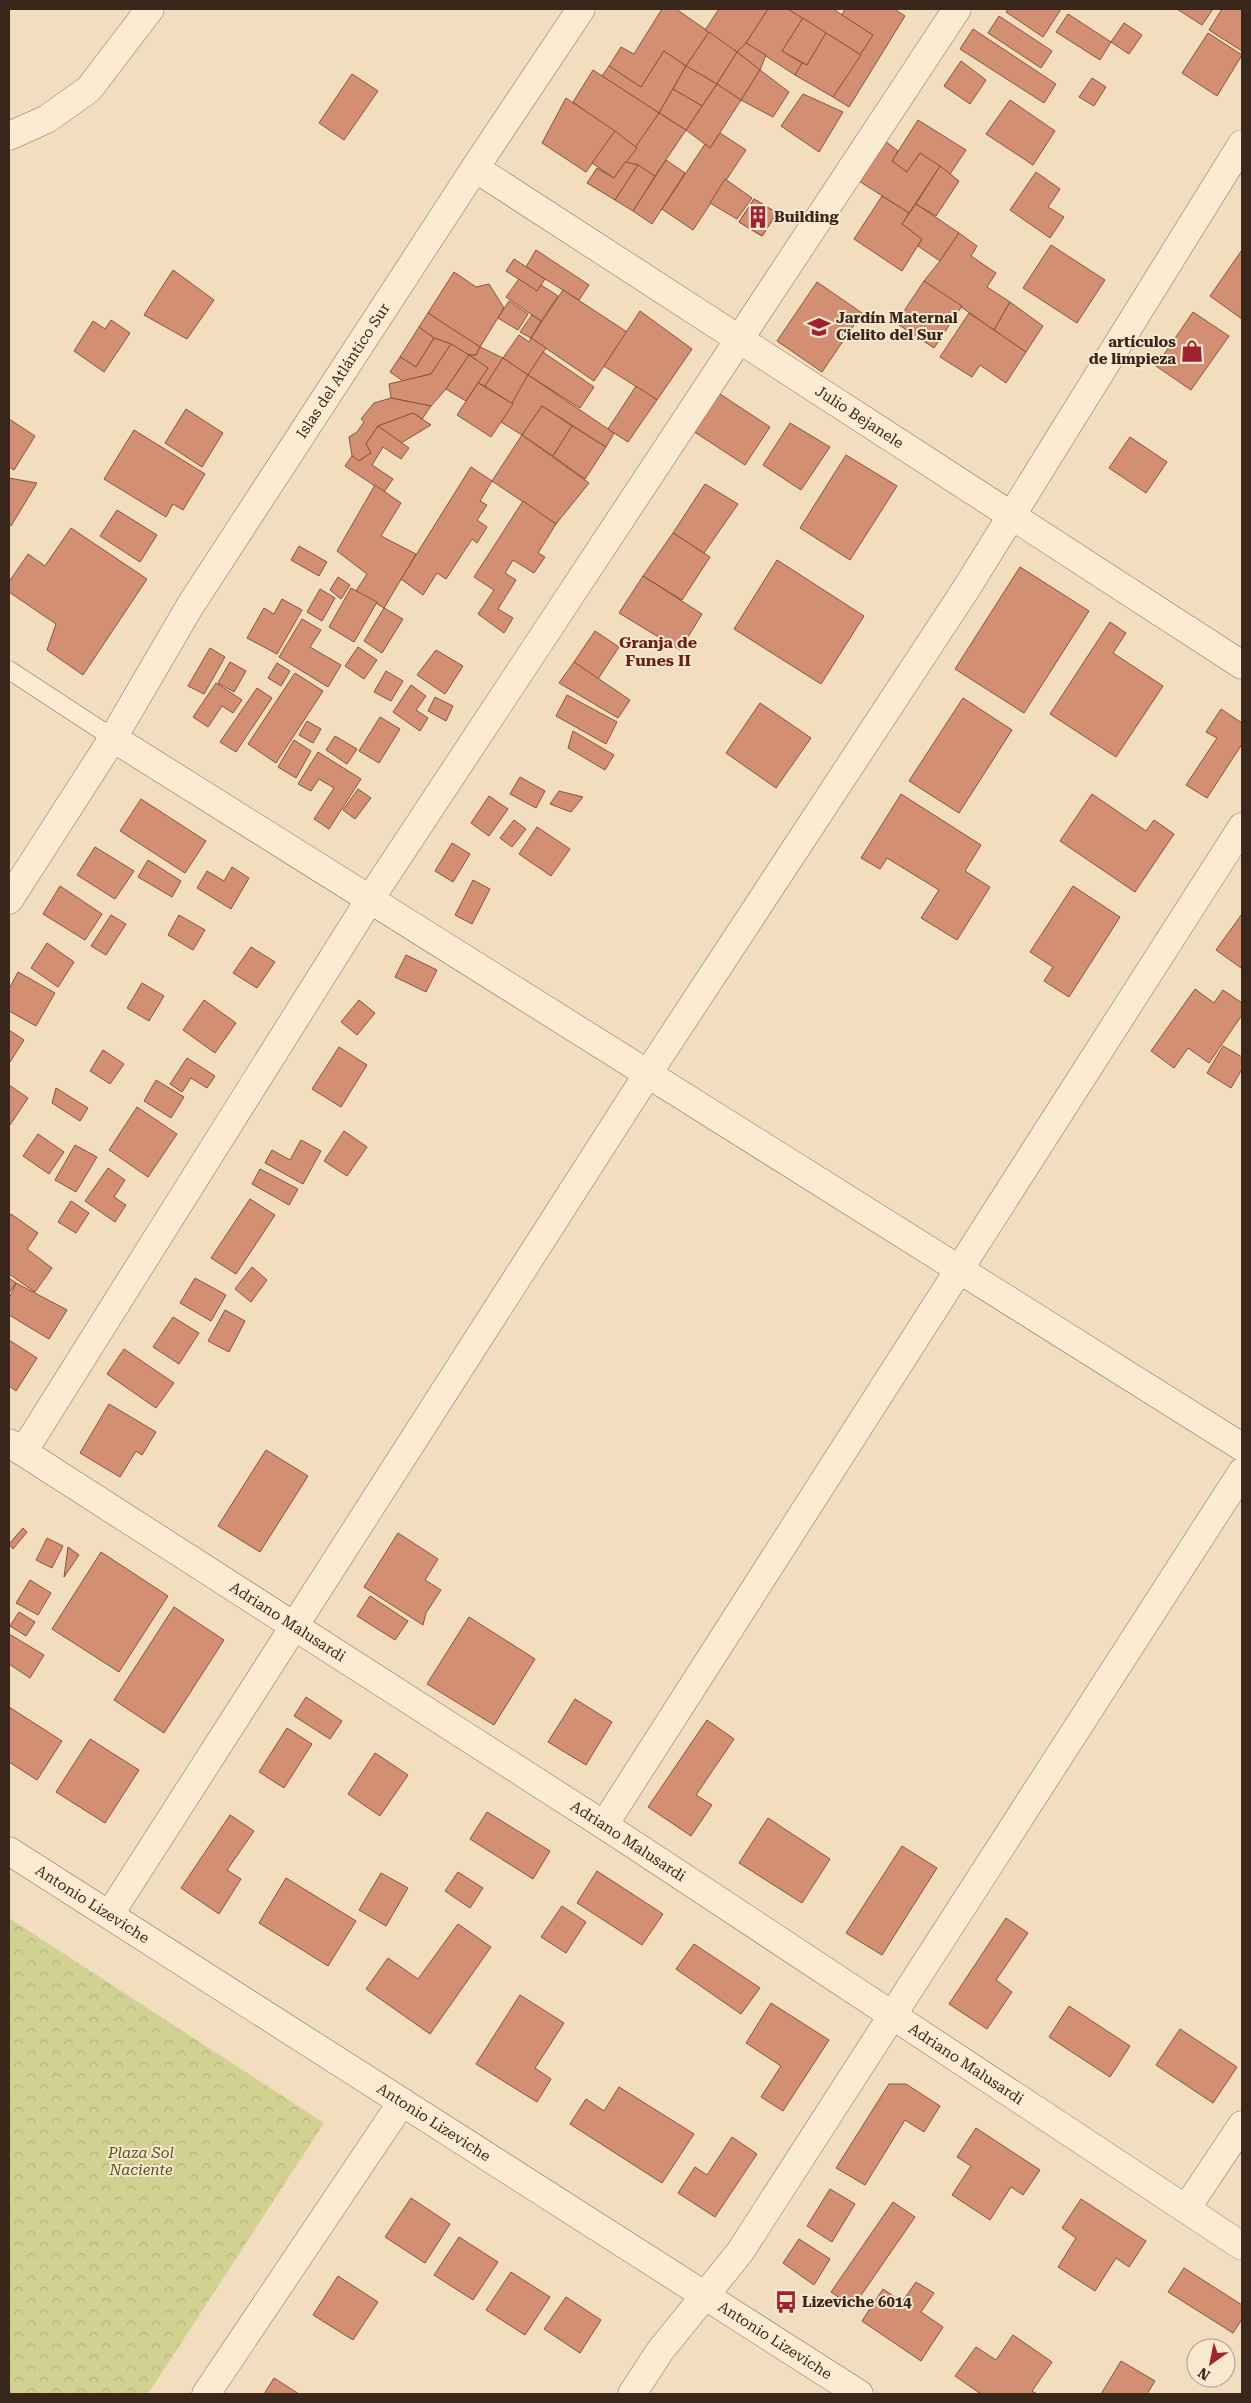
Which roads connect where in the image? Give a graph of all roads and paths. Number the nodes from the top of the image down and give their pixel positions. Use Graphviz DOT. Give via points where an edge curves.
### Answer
graph roads {
  1 [pos="150,9"];
  2 [pos="582,9"];
  3 [pos="957,9"];
  4 [pos="9,136"];
  5 [pos="1242,144"];
  6 [pos="475,168"];
  7 [pos="738,341"];
  8 [pos="1010,516"];
  9 [pos="1242,665"];
  10 [pos="9,670"];
  11 [pos="113,738"];
  12 [pos="1242,827"];
  13 [pos="370,899"];
  14 [pos="9,900"];
  15 [pos="647,1075"];
  16 [pos="961,1269"];
  17 [pos="16,1447"];
  18 [pos="1242,1447"];
  19 [pos="1242,1472"];
  20 [pos="295,1628"];
  21 [pos="604,1825"];
  22 [pos="9,1851"];
  23 [pos="110,1914"];
  24 [pos="892,2015"];
  25 [pos="402,2102"];
  26 [pos="1242,2125"];
  27 [pos="1186,2209"];
  28 [pos="1242,2246"];
  29 [pos="705,2297"];
  30 [pos="206,2394"];
  31 [pos="632,2394"];
  32 [pos="859,2394"];
  1 -- 4 [label="street" via="89,89 47,119"];
  2 -- 6 [label="street, Islas del Atlántico Sur"];
  3 -- 7 [label="street"];
  5 -- 8 [label="street"];
  6 -- 7 [label="street, Julio Bejanele"];
  6 -- 11 [label="street, Islas del Atlántico Sur" via="190,606"];
  7 -- 8 [label="street, Julio Bejanele"];
  7 -- 13 [label="street"];
  8 -- 9 [label="street, Julio Bejanele"];
  8 -- 15 [label="street" via="966,589"];
  10 -- 11 [label="lane"];
  11 -- 13 [label="street"];
  11 -- 14 [label="street"];
  12 -- 16 [label="street"];
  13 -- 15 [label="street"];
  13 -- 17 [label="street"];
  15 -- 16 [label="street"];
  15 -- 20 [label="street"];
  16 -- 18 [label="street"];
  16 -- 21 [label="street"];
  17 -- 20 [label="street, Adriano Malusardi"];
  19 -- 24 [label="street"];
  20 -- 21 [label="street, Adriano Malusardi"];
  20 -- 23 [label="street"];
  21 -- 24 [label="street, Adriano Malusardi"];
  22 -- 23 [label="street, Antonio Lizeviche"];
  23 -- 25 [label="street, Antonio Lizeviche"];
  24 -- 27 [label="street, Adriano Malusardi"];
  24 -- 29 [label="street" via="740,2252"];
  25 -- 29 [label="street, Antonio Lizeviche"];
  25 -- 30 [label="street"];
  26 -- 27 [label="street"];
  27 -- 28 [label="street, Adriano Malusardi"];
  29 -- 31 [label="street" via="660,2351"];
  29 -- 32 [label="street, Antonio Lizeviche"];
}
